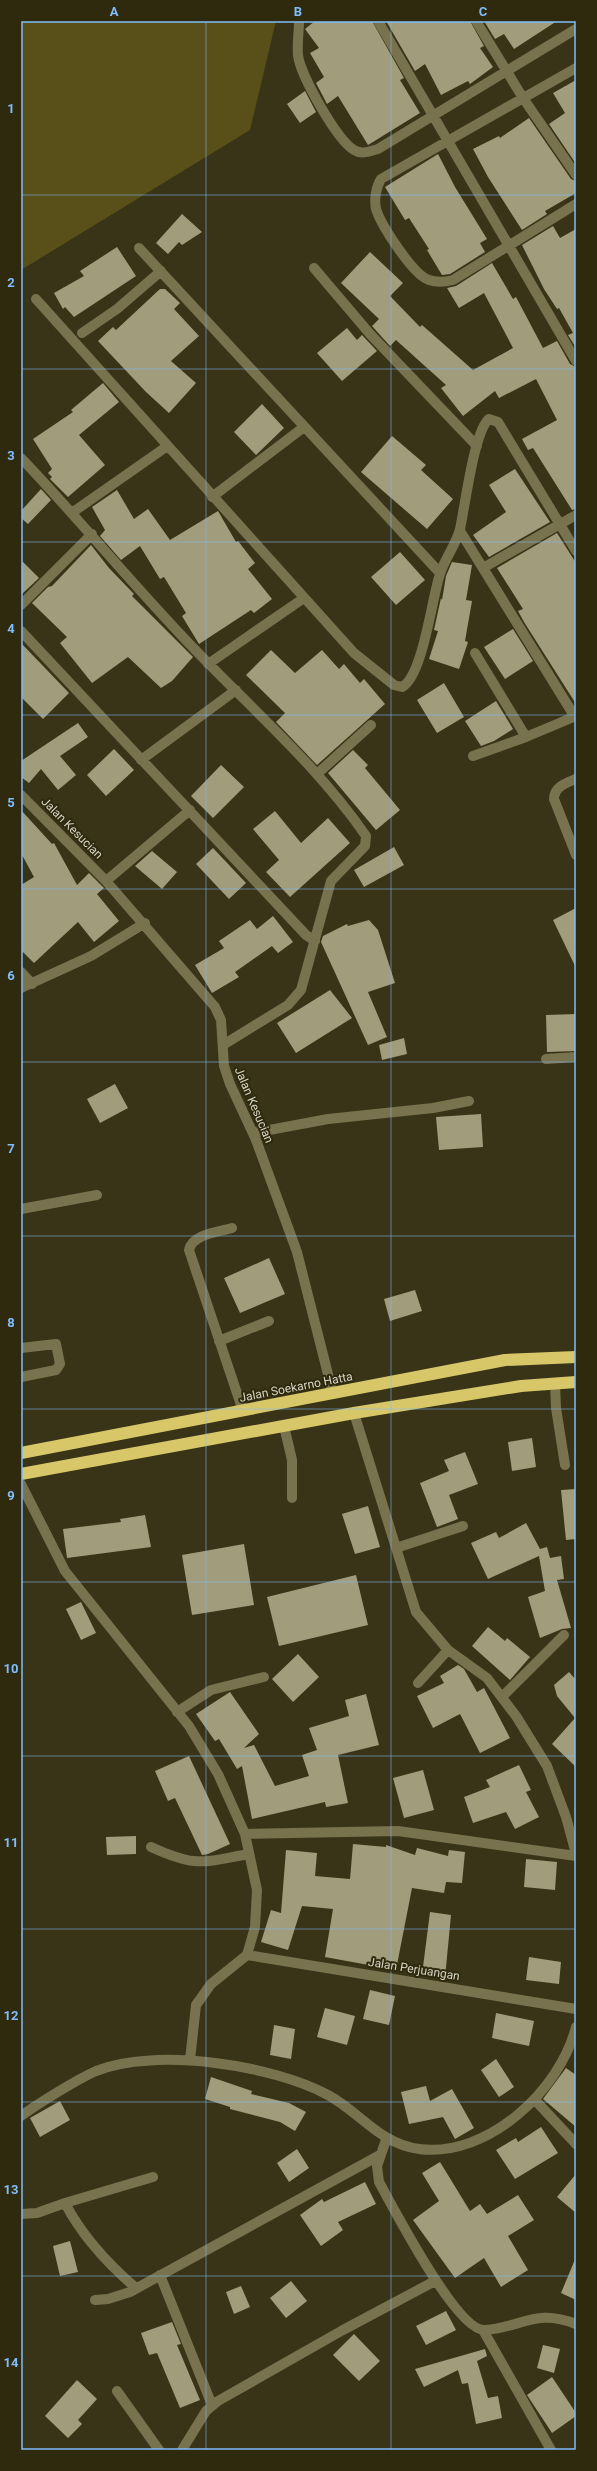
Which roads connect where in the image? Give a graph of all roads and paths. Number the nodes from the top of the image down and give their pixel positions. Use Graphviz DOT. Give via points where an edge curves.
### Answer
graph roads {
  1 [pos="299,21"];
  2 [pos="378,21"];
  3 [pos="476,21"];
  4 [pos="576,29"];
  5 [pos="576,68"];
  6 [pos="506,70"];
  7 [pos="523,98"];
  8 [pos="433,115"];
  9 [pos="448,141"];
  10 [pos="576,175"];
  11 [pos="576,204"];
  12 [pos="508,245"];
  13 [pos="139,248"];
  14 [pos="314,268"];
  15 [pos="161,270"];
  16 [pos="36,299"];
  17 [pos="82,333"];
  18 [pos="576,361"];
  19 [pos="304,427"];
  20 [pos="476,446"];
  21 [pos="166,447"];
  22 [pos="21,458"];
  23 [pos="212,497"];
  24 [pos="73,512"];
  25 [pos="576,515"];
  26 [pos="560,525"];
  27 [pos="460,531"];
  28 [pos="92,534"];
  29 [pos="576,552"];
  30 [pos="483,568"];
  31 [pos="440,573"];
  32 [pos="304,598"];
  33 [pos="21,605"];
  34 [pos="21,631"];
  35 [pos="476,653"];
  36 [pos="208,664"];
  37 [pos="236,690"];
  38 [pos="575,716"];
  39 [pos="371,725"];
  40 [pos="526,737"];
  41 [pos="473,756"];
  42 [pos="141,760"];
  43 [pos="317,774"];
  44 [pos="576,779"];
  45 [pos="21,795"];
  46 [pos="190,810"];
  47 [pos="576,856"];
  48 [pos="106,881"];
  49 [pos="145,923"];
  50 [pos="314,941"];
  51 [pos="21,972"];
  52 [pos="32,984"];
  53 [pos="21,988"];
  54 [pos="223,1044"];
  55 [pos="576,1057"];
  56 [pos="546,1059"];
  57 [pos="470,1101"];
  58 [pos="253,1133"];
  59 [pos="97,1196"];
  60 [pos="21,1209"];
  61 [pos="232,1228"];
  62 [pos="269,1320"];
  63 [pos="219,1341"];
  64 [pos="21,1348"];
  65 [pos="576,1357"];
  66 [pos="21,1377"];
  67 [pos="576,1382"];
  68 [pos="555,1384"];
  69 [pos="333,1394"];
  70 [pos="243,1411"];
  71 [pos="354,1413"];
  72 [pos="284,1426"];
  73 [pos="21,1453"];
  74 [pos="566,1465"];
  75 [pos="21,1474"];
  76 [pos="21,1484"];
  77 [pos="292,1498"];
  78 [pos="463,1526"];
  79 [pos="396,1548"];
  80 [pos="564,1635"];
  81 [pos="448,1650"];
  82 [pos="264,1677"];
  83 [pos="418,1683"];
  84 [pos="502,1697"];
  85 [pos="177,1712"];
  86 [pos="245,1834"];
  87 [pos="151,1847"];
  88 [pos="249,1854"];
  89 [pos="576,1855"];
  90 [pos="247,1955"];
  91 [pos="576,2009"];
  92 [pos="576,2027"];
  93 [pos="190,2060"];
  94 [pos="535,2100"];
  95 [pos="21,2116"];
  96 [pos="386,2140"];
  97 [pos="576,2144"];
  98 [pos="380,2155"];
  99 [pos="152,2177"];
  100 [pos="65,2203"];
  101 [pos="21,2214"];
  102 [pos="160,2275"];
  103 [pos="435,2282"];
  104 [pos="136,2288"];
  105 [pos="95,2300"];
  106 [pos="576,2324"];
  107 [pos="483,2330"];
  108 [pos="117,2391"];
  109 [pos="212,2405"];
  110 [pos="159,2450"];
  111 [pos="182,2450"];
  112 [pos="552,2450"];
  1 -- 8 [label="street" via="298,56 309,83 342,140 354,150 364,153 378,148"];
  2 -- 8 [label="street"];
  3 -- 6 [label="street"];
  4 -- 6 [label="street"];
  5 -- 7 [label="street"];
  6 -- 7 [label="street"];
  6 -- 8 [label="street"];
  7 -- 9 [label="street"];
  7 -- 10 [label="street"];
  8 -- 9 [label="street"];
  9 -- 12 [label="street"];
  9 -- 12 [label="street" via="381,179 376,186 376,208 400,253 427,280 441,282 453,280"];
  11 -- 12 [label="street"];
  12 -- 18 [label="street"];
  13 -- 15 [label="street"];
  14 -- 20 [label="street" via="370,334"];
  15 -- 17 [label="street" via="117,309"];
  15 -- 19 [label="street"];
  16 -- 21 [label="street"];
  19 -- 23 [label="street"];
  19 -- 31 [label="street"];
  20 -- 26 [label="street" via="486,421 493,418 498,422"];
  20 -- 27 [label="street"];
  21 -- 23 [label="street"];
  21 -- 24 [label="street"];
  22 -- 24 [label="street"];
  23 -- 32 [label="street"];
  24 -- 28 [label="street"];
  25 -- 26 [label="street"];
  26 -- 29 [label="street"];
  26 -- 30 [label="street"];
  27 -- 30 [label="street"];
  27 -- 31 [label="street"];
  28 -- 33 [label="street"];
  28 -- 36 [label="street"];
  30 -- 38 [label="street"];
  31 -- 32 [label="street" via="426,640 409,681 402,687 390,683 354,653"];
  32 -- 36 [label="street"];
  34 -- 42 [label="street"];
  35 -- 40 [label="street"];
  36 -- 37 [label="street"];
  37 -- 42 [label="street"];
  37 -- 43 [label="street"];
  38 -- 40 [label="street"];
  39 -- 43 [label="street"];
  40 -- 41 [label="street"];
  42 -- 46 [label="street"];
  43 -- 50 [label="street" via="361,829 367,842 331,881"];
  44 -- 47 [label="street" via="559,787 554,793 554,799"];
  45 -- 48 [label="street, Jalan Kesucian"];
  46 -- 48 [label="street"];
  46 -- 50 [label="street"];
  48 -- 49 [label="street, Jalan Kesucian"];
  49 -- 52 [label="street" via="91,956"];
  49 -- 54 [label="street, Jalan Kesucian" via="215,1007 221,1020"];
  50 -- 54 [label="street" via="301,990 288,1005"];
  51 -- 52 [label="street"];
  52 -- 53 [label="street"];
  54 -- 58 [label="street, Jalan Kesucian" via="224,1066 230,1084"];
  55 -- 56 [label="street"];
  57 -- 58 [label="street" via="433,1108 328,1119"];
  58 -- 69 [label="street, Jalan Kesucian" via="297,1252"];
  59 -- 60 [label="street"];
  61 -- 63 [label="street" via="197,1239 190,1244 189,1250"];
  62 -- 63 [label="street"];
  63 -- 70 [label="street"];
  64 -- 66 [label="street" via="56,1344 60,1364 56,1370"];
  65 -- 69 [label="highway, Jalan Soekarno Hatta" via="505,1360"];
  67 -- 68 [label="highway"];
  68 -- 71 [label="highway" via="521,1386"];
  68 -- 74 [label="street" via="556,1408"];
  69 -- 70 [label="highway, Jalan Soekarno Hatta"];
  70 -- 73 [label="highway, Jalan Soekarno Hatta"];
  71 -- 72 [label="highway"];
  71 -- 79 [label="street"];
  72 -- 75 [label="highway"];
  72 -- 77 [label="street" via="292,1460"];
  76 -- 85 [label="street" via="64,1571"];
  78 -- 79 [label="street"];
  79 -- 81 [label="street" via="416,1612"];
  80 -- 84 [label="street"];
  81 -- 83 [label="street"];
  81 -- 84 [label="street" via="487,1678"];
  82 -- 85 [label="street" via="211,1690"];
  84 -- 89 [label="street" via="547,1766 566,1817"];
  85 -- 86 [label="street" via="218,1774"];
  86 -- 88 [label="street"];
  86 -- 89 [label="street" via="398,1832"];
  87 -- 88 [label="street" via="177,1859 194,1863"];
  88 -- 90 [label="street" via="257,1890 257,1909"];
  90 -- 91 [label="street, Jalan Perjuangan"];
  90 -- 93 [label="street" via="211,1984 199,2000 193,2018"];
  92 -- 94 [label="street" via="568,2052"];
  93 -- 95 [label="street" via="130,2064 97,2071"];
  93 -- 96 [label="street" via="246,2068 322,2092 345,2104"];
  94 -- 96 [label="street" via="499,2128 443,2149 419,2149"];
  94 -- 97 [label="street"];
  96 -- 98 [label="street"];
  98 -- 102 [label="street"];
  98 -- 103 [label="street" via="377,2172 379,2182"];
  99 -- 100 [label="street"];
  100 -- 101 [label="street" via="37,2213"];
  100 -- 104 [label="street" via="72,2219 106,2260"];
  102 -- 104 [label="street"];
  102 -- 109 [label="street"];
  103 -- 107 [label="street" via="460,2314 472,2325"];
  103 -- 109 [label="street" via="343,2330"];
  104 -- 105 [label="street" via="108,2299"];
  106 -- 107 [label="street" via="549,2316"];
  107 -- 112 [label="street"];
  108 -- 110 [label="street"];
  109 -- 111 [label="street"];
}
